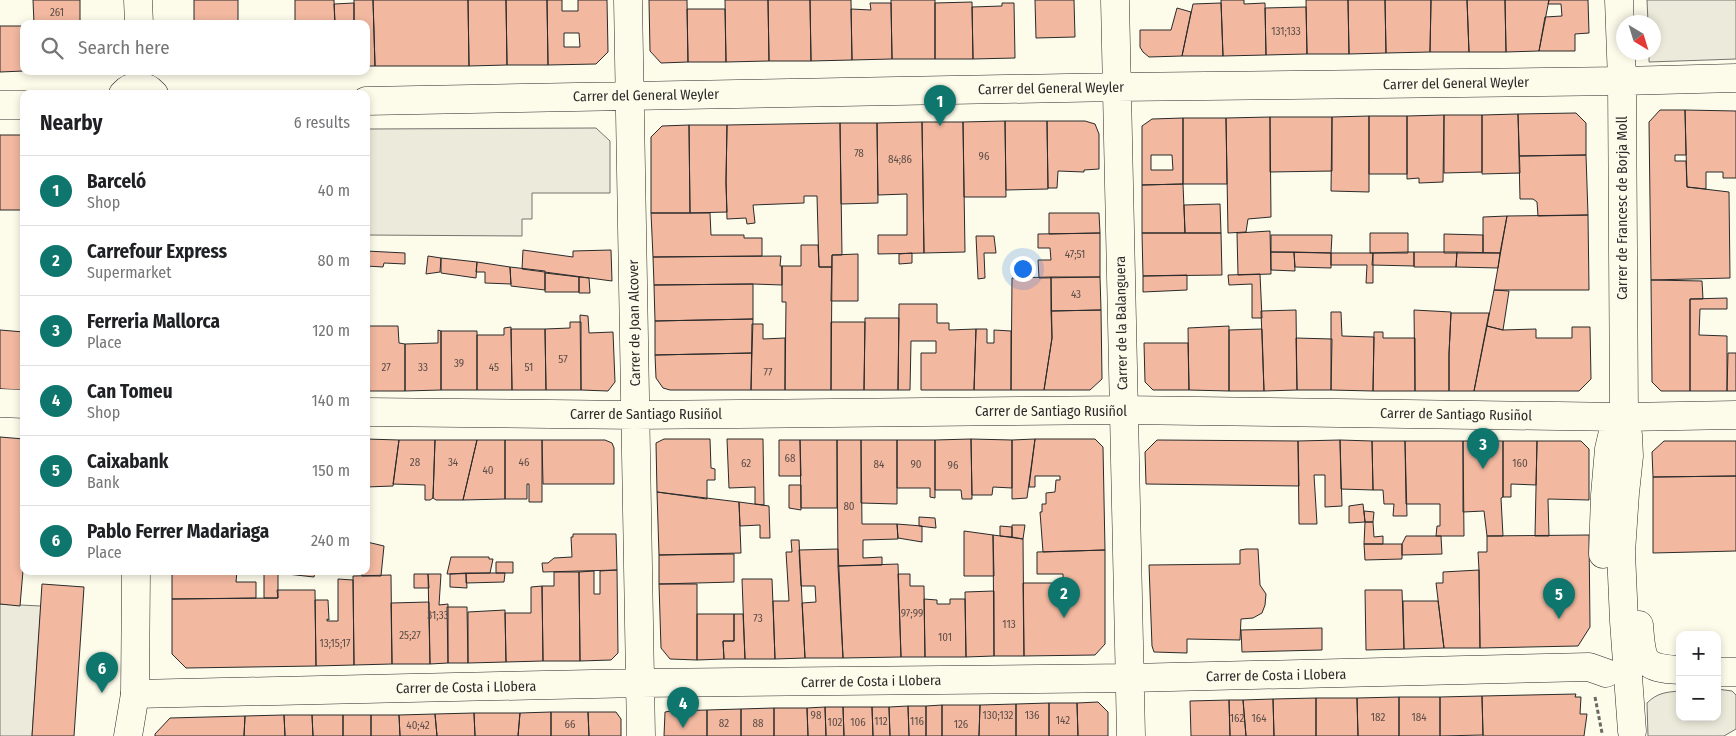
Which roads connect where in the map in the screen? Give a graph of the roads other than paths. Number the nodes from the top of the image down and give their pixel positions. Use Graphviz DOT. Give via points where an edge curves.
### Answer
graph roads {
  1 [pos="138,0"];
  2 [pos="628,0"];
  3 [pos="1116,0"];
  4 [pos="1619,0"];
  5 [pos="139,20"];
  6 [pos="1736,78"];
  7 [pos="1622,81"];
  8 [pos="1117,87"];
  9 [pos="630,95"];
  10 [pos="370,100"];
  11 [pos="0,105"];
  12 [pos="20,105"];
  13 [pos="0,403"];
  14 [pos="20,404"];
  15 [pos="1123,410"];
  16 [pos="370,412"];
  17 [pos="635,415"];
  18 [pos="1736,415"];
  19 [pos="1624,417"];
  20 [pos="1629,456"];
  21 [pos="136,575"];
  22 [pos="1598,670"];
  23 [pos="1676,670"];
  24 [pos="1130,678"];
  25 [pos="640,683"];
  26 [pos="135,694"];
  27 [pos="1623,733"];
  28 [pos="128,736"];
  29 [pos="641,736"];
  30 [pos="1131,736"];
  1 -- 5 [label="street"];
  2 -- 9 [label="street, Carrer de Joan Alcover"];
  3 -- 8 [label="street, Carrer de la Balanguera"];
  4 -- 7 [label="street, Carrer de Francesc de Borja Moll"];
  6 -- 7 [label="street, Carrer del General Weyler"];
  7 -- 8 [label="street, Carrer del General Weyler"];
  7 -- 19 [label="street, Carrer de Francesc de Borja Moll"];
  8 -- 9 [label="street, Carrer del General Weyler"];
  8 -- 15 [label="street, Carrer de la Balanguera"];
  9 -- 10 [label="street, Carrer del General Weyler"];
  9 -- 17 [label="street, Carrer de Joan Alcover"];
  11 -- 12 [label="street"];
  13 -- 14 [label="street"];
  15 -- 17 [label="street, Carrer de Santiago Rusiñol"];
  15 -- 19 [label="street, Carrer de Santiago Rusiñol"];
  15 -- 24 [label="street, Carrer de la Balanguera"];
  16 -- 17 [label="street, Carrer de Santiago Rusiñol"];
  17 -- 25 [label="street, Carrer de Joan Alcover"];
  18 -- 19 [label="street, Carrer de Santiago Rusiñol"];
  19 -- 20 [label="street, Carrer de Francesc de Borja Moll"];
  19 -- 22 [label="street" via="1613,432 1609,449 1603,549 1609,655"];
  20 -- 23 [label="street" via="1636,488 1637,610 1642,654 1648,664 1656,668"];
  20 -- 27 [label="street" via="1621,552"];
  21 -- 26 [label="street"];
  22 -- 24 [label="street, Carrer de Costa i Llobera"];
  22 -- 27 [label="street" via="1612,685"];
  24 -- 25 [label="street, Carrer de Costa i Llobera"];
  24 -- 30 [label="street, Carrer de la Balanguera"];
  25 -- 26 [label="street, Carrer de Costa i Llobera"];
  25 -- 29 [label="street, Carrer de Joan Alcover"];
  26 -- 28 [label="street"];
}
